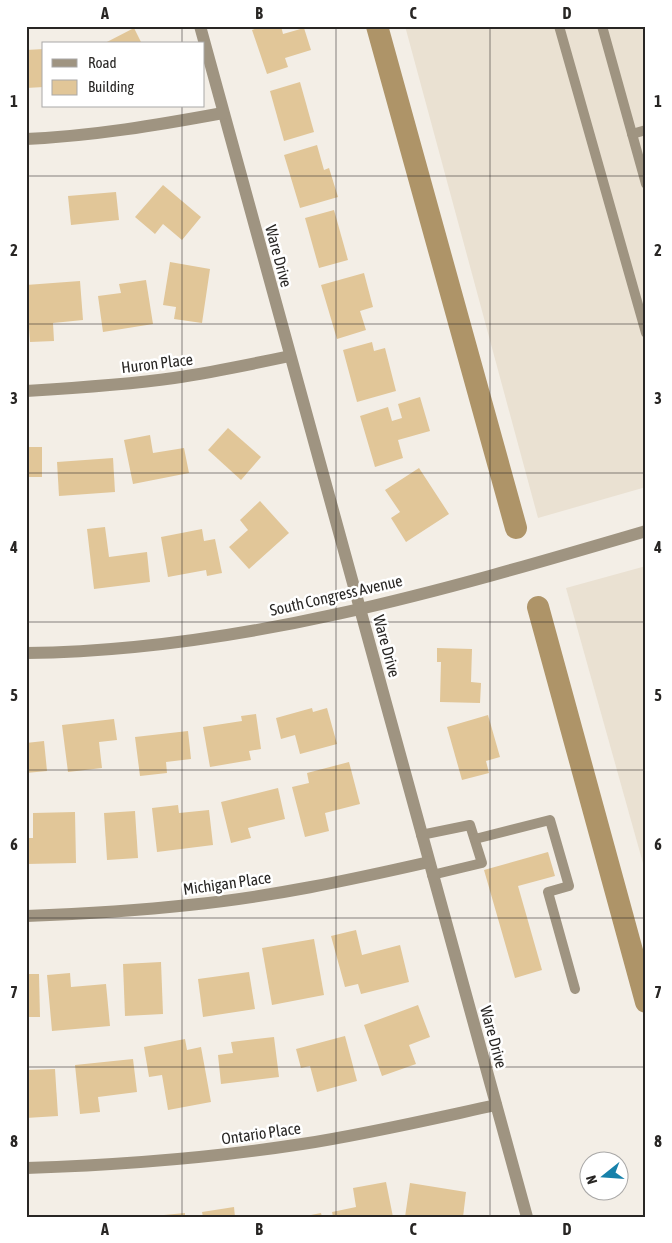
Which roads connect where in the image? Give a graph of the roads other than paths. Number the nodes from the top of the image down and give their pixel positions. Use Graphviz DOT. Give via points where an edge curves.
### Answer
graph roads {
  1 [pos="200,26"];
  2 [pos="559,26"];
  3 [pos="602,26"];
  4 [pos="204,42"];
  5 [pos="205,44"];
  6 [pos="224,113"];
  7 [pos="646,130"];
  8 [pos="632,134"];
  9 [pos="26,139"];
  10 [pos="646,184"];
  11 [pos="646,333"];
  12 [pos="290,356"];
  13 [pos="26,391"];
  14 [pos="646,531"];
  15 [pos="360,608"];
  16 [pos="26,653"];
  17 [pos="421,835"];
  18 [pos="475,839"];
  19 [pos="431,868"];
  20 [pos="26,916"];
  21 [pos="575,990"];
  22 [pos="496,1105"];
  23 [pos="26,1168"];
  24 [pos="527,1217"];
  1 -- 4 [label="street, Ware Drive"];
  2 -- 11 [label="lane"];
  3 -- 8 [label="lane"];
  5 -- 6 [label="street, Ware Drive"];
  6 -- 9 [label="street" via="135,129"];
  6 -- 12 [label="street, Ware Drive"];
  7 -- 8 [label="lane"];
  8 -- 10 [label="lane"];
  12 -- 13 [label="street, Huron Place" via="173,378"];
  12 -- 15 [label="street, Ware Drive"];
  14 -- 15 [label="street, South Congress Avenue"];
  15 -- 16 [label="street, South Congress Avenue" via="184,641"];
  15 -- 17 [label="street, Ware Drive"];
  17 -- 18 [label="lane" via="470,824"];
  17 -- 19 [label="street, Ware Drive"];
  18 -- 19 [label="lane" via="482,863"];
  18 -- 21 [label="lane" via="550,820 570,886 548,892"];
  19 -- 20 [label="street, Michigan Place" via="190,905"];
  19 -- 22 [label="street, Ware Drive"];
  22 -- 23 [label="street, Ontario Place" via="402,1126 292,1145 200,1157"];
  22 -- 24 [label="street, Ware Drive"];
}
